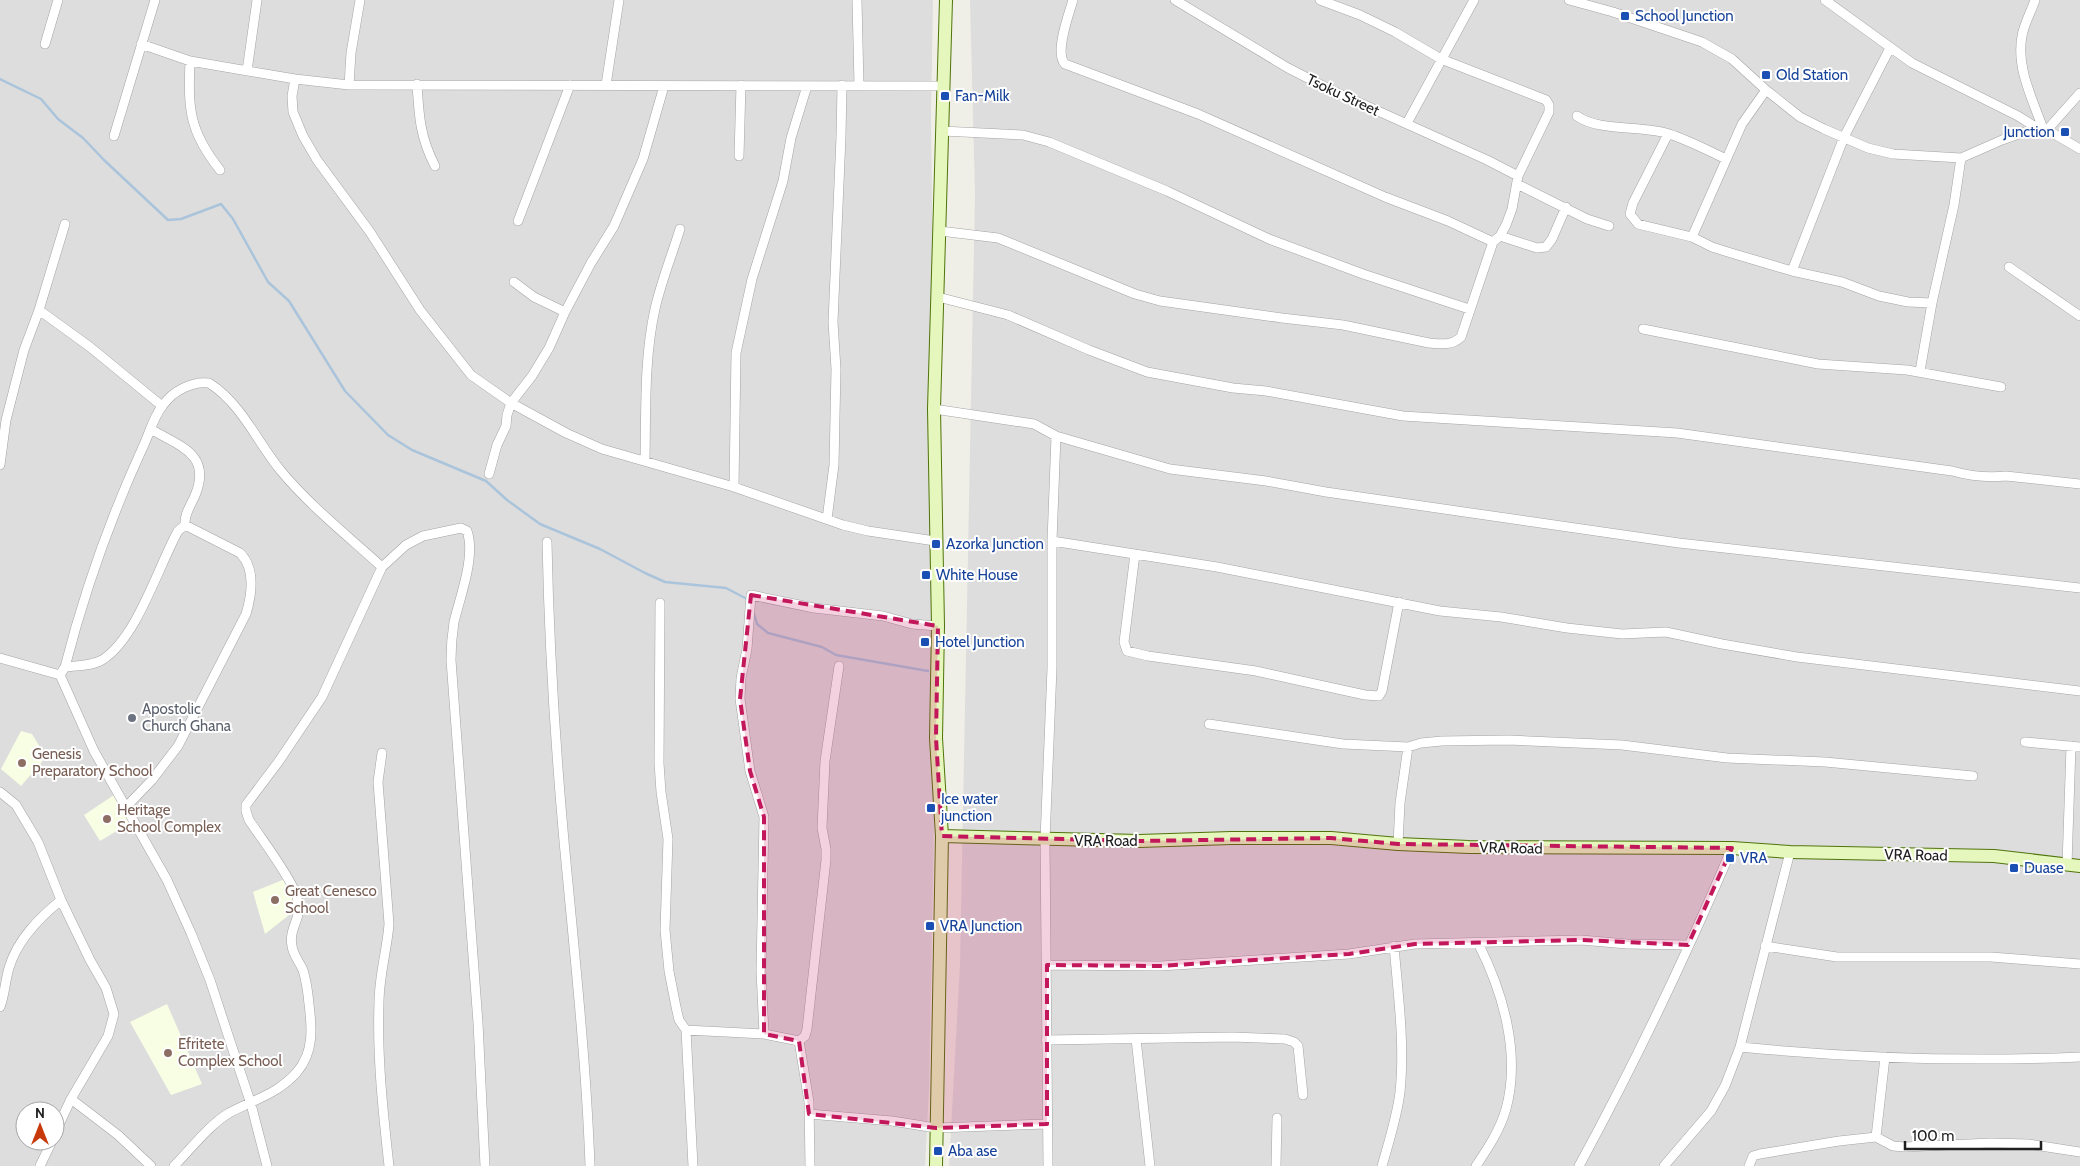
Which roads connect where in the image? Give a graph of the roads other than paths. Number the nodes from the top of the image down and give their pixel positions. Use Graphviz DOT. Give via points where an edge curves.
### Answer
graph roads {
  1 [pos="58,0"];
  2 [pos="155,0"];
  3 [pos="256,0"];
  4 [pos="360,0"];
  5 [pos="619,0"];
  6 [pos="857,0"];
  7 [pos="946,0"];
  8 [pos="1072,0"];
  9 [pos="1175,0"];
  10 [pos="1320,0"];
  11 [pos="1474,0"];
  12 [pos="1569,0"];
  13 [pos="1825,0"];
  14 [pos="2036,0"];
  15 [pos="45,44"];
  16 [pos="141,44"];
  17 [pos="1890,48"];
  18 [pos="1441,59"];
  19 [pos="190,61"];
  20 [pos="247,71"];
  21 [pos="295,79"];
  22 [pos="417,84"];
  23 [pos="349,85"];
  24 [pos="570,85"];
  25 [pos="606,85"];
  26 [pos="741,85"];
  27 [pos="842,85"];
  28 [pos="859,85"];
  29 [pos="664,86"];
  30 [pos="807,86"];
  31 [pos="944,86"];
  32 [pos="1766,90"];
  33 [pos="2080,93"];
  34 [pos="1577,116"];
  35 [pos="1407,123"];
  36 [pos="2042,128"];
  37 [pos="942,131"];
  38 [pos="1668,134"];
  39 [pos="114,136"];
  40 [pos="1844,137"];
  41 [pos="2080,149"];
  42 [pos="739,156"];
  43 [pos="1961,158"];
  44 [pos="1726,159"];
  45 [pos="435,166"];
  46 [pos="220,170"];
  47 [pos="1518,180"];
  48 [pos="1566,207"];
  49 [pos="518,221"];
  50 [pos="65,224"];
  51 [pos="1609,226"];
  52 [pos="680,229"];
  53 [pos="940,231"];
  54 [pos="1692,237"];
  55 [pos="1496,239"];
  56 [pos="2009,267"];
  57 [pos="1792,271"];
  58 [pos="514,282"];
  59 [pos="938,297"];
  60 [pos="1932,303"];
  61 [pos="1470,309"];
  62 [pos="39,310"];
  63 [pos="565,312"];
  64 [pos="2080,316"];
  65 [pos="1643,329"];
  66 [pos="1920,371"];
  67 [pos="2001,387"];
  68 [pos="511,403"];
  69 [pos="162,406"];
  70 [pos="934,409"];
  71 [pos="151,429"];
  72 [pos="1056,436"];
  73 [pos="645,461"];
  74 [pos="0,465"];
  75 [pos="489,474"];
  76 [pos="2080,484"];
  77 [pos="734,487"];
  78 [pos="827,520"];
  79 [pos="185,525"];
  80 [pos="935,541"];
  81 [pos="1052,541"];
  82 [pos="547,542"];
  83 [pos="1135,554"];
  84 [pos="382,567"];
  85 [pos="2080,588"];
  86 [pos="660,602"];
  87 [pos="1399,602"];
  88 [pos="938,626"];
  89 [pos="0,658"];
  90 [pos="839,666"];
  91 [pos="62,671"];
  92 [pos="2080,690"];
  93 [pos="1209,724"];
  94 [pos="2026,742"];
  95 [pos="2076,746"];
  96 [pos="1408,747"];
  97 [pos="382,752"];
  98 [pos="1972,776"];
  99 [pos="0,792"];
  100 [pos="126,807"];
  101 [pos="942,836"];
  102 [pos="1045,840"];
  103 [pos="1398,844"];
  104 [pos="1732,848"];
  105 [pos="1790,852"];
  106 [pos="2074,865"];
  107 [pos="61,900"];
  108 [pos="1478,943"];
  109 [pos="1688,945"];
  110 [pos="1394,946"];
  111 [pos="1765,946"];
  112 [pos="2080,964"];
  113 [pos="1047,965"];
  114 [pos="0,1007"];
  115 [pos="686,1030"];
  116 [pos="764,1034"];
  117 [pos="1136,1039"];
  118 [pos="1046,1040"];
  119 [pos="799,1041"];
  120 [pos="1740,1047"];
  121 [pos="2080,1056"];
  122 [pos="1885,1057"];
  123 [pos="1303,1095"];
  124 [pos="72,1099"];
  125 [pos="251,1104"];
  126 [pos="65,1113"];
  127 [pos="809,1114"];
  128 [pos="1277,1118"];
  129 [pos="1046,1124"];
  130 [pos="936,1128"];
  131 [pos="1876,1137"];
  132 [pos="47,1151"];
  133 [pos="2080,1152"];
  134 [pos="40,1166"];
  135 [pos="151,1166"];
  136 [pos="174,1166"];
  137 [pos="267,1166"];
  138 [pos="389,1166"];
  139 [pos="485,1166"];
  140 [pos="590,1166"];
  141 [pos="693,1166"];
  142 [pos="810,1166"];
  143 [pos="936,1166"];
  144 [pos="1048,1166"];
  145 [pos="1150,1166"];
  146 [pos="1276,1166"];
  147 [pos="1382,1166"];
  148 [pos="1476,1166"];
  149 [pos="1579,1166"];
  150 [pos="1664,1166"];
  151 [pos="1749,1166"];
  1 -- 15 [label="street"];
  2 -- 16 [label="street"];
  3 -- 20 [label="street"];
  4 -- 23 [label="street"];
  5 -- 25 [label="street"];
  6 -- 28 [label="street"];
  7 -- 31 [label="street"];
  8 -- 55 [label="street" via="1062,42 1065,64 1198,114 1376,193"];
  9 -- 35 [label="street, Tsoku Street" via="1288,68"];
  10 -- 18 [label="street" via="1395,32"];
  11 -- 18 [label="street"];
  12 -- 32 [label="street" via="1702,42 1732,59"];
  13 -- 17 [label="street"];
  14 -- 36 [label="street" via="2022,37 2021,58"];
  16 -- 19 [label="street"];
  16 -- 39 [label="street"];
  17 -- 36 [label="street" via="1912,63"];
  17 -- 40 [label="street"];
  18 -- 35 [label="street"];
  18 -- 47 [label="street" via="1546,100 1549,112"];
  19 -- 20 [label="street"];
  19 -- 46 [label="street" via="190,107 194,129 206,153"];
  20 -- 21 [label="street"];
  21 -- 23 [label="street"];
  21 -- 68 [label="street" via="294,112 317,160 370,232 420,310 471,375"];
  22 -- 23 [label="street"];
  22 -- 24 [label="street"];
  22 -- 45 [label="street" via="424,146"];
  24 -- 25 [label="street"];
  24 -- 49 [label="street"];
  25 -- 29 [label="street"];
  26 -- 29 [label="street"];
  26 -- 30 [label="street"];
  26 -- 42 [label="street"];
  27 -- 28 [label="street"];
  27 -- 30 [label="street"];
  27 -- 78 [label="street" via="833,322 836,369 834,465"];
  28 -- 31 [label="street"];
  29 -- 63 [label="street" via="643,159 614,226"];
  30 -- 77 [label="street" via="791,138 783,181 752,279 738,341"];
  31 -- 37 [label="street"];
  32 -- 40 [label="street" via="1800,117"];
  32 -- 44 [label="street" via="1742,124"];
  33 -- 36 [label="street"];
  34 -- 38 [label="street" via="1590,123"];
  35 -- 47 [label="street, Tsoku Street" via="1487,160"];
  36 -- 41 [label="street"];
  36 -- 43 [label="street"];
  37 -- 53 [label="street"];
  37 -- 61 [label="street" via="1023,135 1049,142 1167,191 1269,240"];
  38 -- 44 [label="street"];
  38 -- 54 [label="street" via="1630,214 1638,224"];
  40 -- 43 [label="street" via="1868,148 1893,154"];
  40 -- 57 [label="street"];
  43 -- 60 [label="street"];
  44 -- 54 [label="street"];
  47 -- 48 [label="street, Tsoku Street"];
  47 -- 55 [label="street" via="1512,208"];
  48 -- 51 [label="street, Tsoku Street"];
  48 -- 55 [label="street" via="1546,247"];
  50 -- 62 [label="street"];
  52 -- 73 [label="street" via="651,330"];
  53 -- 59 [label="street"];
  53 -- 61 [label="street" via="998,238 1134,294 1160,301 1344,325 1429,343 1457,341"];
  54 -- 57 [label="street" via="1712,247"];
  55 -- 61 [label="street"];
  56 -- 64 [label="street"];
  57 -- 60 [label="street" via="1842,282 1879,296"];
  58 -- 63 [label="street" via="529,294"];
  59 -- 70 [label="street"];
  59 -- 76 [label="street" via="1008,315 1147,372 1403,416 1677,432 1964,475"];
  60 -- 66 [label="street"];
  62 -- 69 [label="street"];
  62 -- 74 [label="street" via="6,420"];
  63 -- 68 [label="street" via="549,348"];
  65 -- 66 [label="street" via="1818,364"];
  66 -- 67 [label="street"];
  68 -- 73 [label="street" via="602,449"];
  68 -- 75 [label="street"];
  69 -- 71 [label="street"];
  69 -- 84 [label="street" via="193,384 209,383 218,389 236,406 268,454 296,488"];
  70 -- 72 [label="street" via="1034,424"];
  70 -- 80 [label="street"];
  71 -- 79 [label="street" via="187,449 200,468 197,492"];
  71 -- 91 [label="street" via="84,598"];
  72 -- 81 [label="street"];
  72 -- 85 [label="street" via="1170,469 1679,543"];
  73 -- 77 [label="street"];
  77 -- 78 [label="street"];
  78 -- 80 [label="street" via="868,531"];
  79 -- 91 [label="street" via="178,531 135,620 115,650 101,660"];
  79 -- 100 [label="street" via="247,560 251,596 242,622 178,746"];
  80 -- 88 [label="street"];
  81 -- 83 [label="street"];
  81 -- 102 [label="street" via="1052,668"];
  82 -- 140 [label="street" via="550,658 582,1032"];
  83 -- 87 [label="street"];
  83 -- 87 [label="street" via="1124,642 1127,651 1148,656 1256,671 1380,696"];
  84 -- 125 [label="street" via="322,697 246,805 249,820 287,878 300,907 291,944 303,970 312,1033 308,1053 298,1071 272,1093"];
  84 -- 139 [label="street" via="406,545 423,536 461,528 467,531 470,539 454,624 451,660 478,1023"];
  86 -- 115 [label="street" via="659,763 668,839 666,930 676,1007"];
  87 -- 92 [label="street" via="1440,611 1567,628 1622,634 1666,632 1797,657"];
  88 -- 101 [label="street" via="936,738"];
  88 -- 116 [label="street" via="814,608 751,595 740,699 752,780 764,817 761,971"];
  89 -- 91 [label="street"];
  90 -- 119 [label="street" via="823,781 822,828 826,849 819,931 808,1029"];
  91 -- 100 [label="street" via="94,751"];
  93 -- 96 [label="street" via="1344,744"];
  94 -- 95 [label="street"];
  95 -- 106 [label="street"];
  96 -- 98 [label="street" via="1442,741 1508,740 1622,745 1727,758 1825,762"];
  96 -- 103 [label="street"];
  97 -- 138 [label="street" via="379,790 389,924 379,1003 381,1097"];
  99 -- 107 [label="street" via="16,805 38,842"];
  100 -- 125 [label="street" via="167,880 191,933"];
  101 -- 102 [label="street, VRA Road"];
  101 -- 130 [label="street"];
  102 -- 103 [label="street, VRA Road" via="1268,837"];
  102 -- 113 [label="street"];
  103 -- 104 [label="street, VRA Road"];
  104 -- 105 [label="street, VRA Road"];
  104 -- 109 [label="street"];
  105 -- 106 [label="street, VRA Road" via="1994,856"];
  105 -- 111 [label="street"];
  107 -- 114 [label="street" via="41,916 10,964"];
  107 -- 124 [label="street" via="106,988 114,1014 108,1036"];
  108 -- 109 [label="street" via="1582,940"];
  108 -- 110 [label="street"];
  108 -- 148 [label="street" via="1501,997 1511,1054 1506,1108 1496,1136"];
  109 -- 149 [label="street"];
  110 -- 113 [label="street" via="1349,954 1160,966"];
  110 -- 147 [label="street" via="1401,1034 1400,1090"];
  111 -- 112 [label="street" via="1837,957 1991,957"];
  111 -- 120 [label="street"];
  113 -- 118 [label="street"];
  115 -- 116 [label="street"];
  115 -- 141 [label="street"];
  116 -- 119 [label="street"];
  117 -- 118 [label="street"];
  117 -- 123 [label="street" via="1285,1039 1298,1046"];
  117 -- 145 [label="street"];
  118 -- 129 [label="street"];
  119 -- 127 [label="street" via="808,1088"];
  120 -- 122 [label="street"];
  120 -- 150 [label="street" via="1711,1111"];
  121 -- 122 [label="street"];
  122 -- 131 [label="street"];
  124 -- 126 [label="street"];
  124 -- 135 [label="street" via="114,1131"];
  125 -- 136 [label="street" via="219,1120"];
  125 -- 137 [label="street"];
  127 -- 130 [label="street"];
  127 -- 142 [label="street"];
  128 -- 146 [label="street"];
  129 -- 130 [label="street"];
  129 -- 144 [label="street"];
  130 -- 143 [label="street"];
  131 -- 133 [label="street" via="1893,1146 1905,1147 2028,1144"];
  131 -- 151 [label="street" via="1760,1154 1753,1156"];
  132 -- 134 [label="street"];
}
